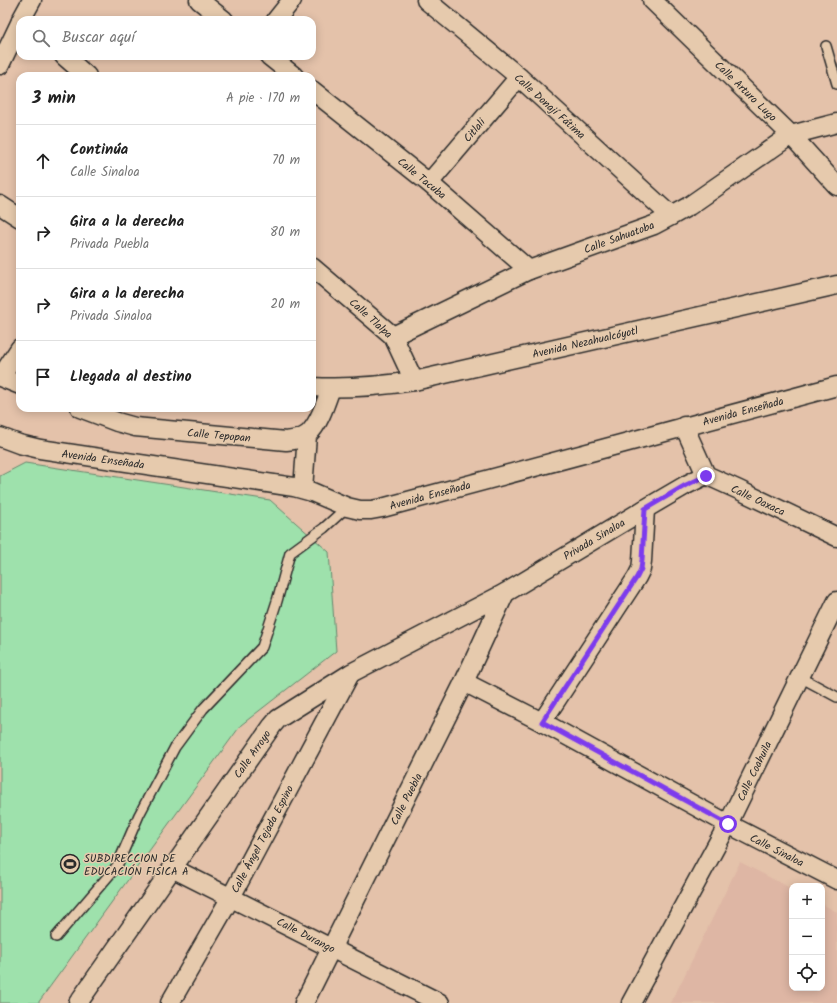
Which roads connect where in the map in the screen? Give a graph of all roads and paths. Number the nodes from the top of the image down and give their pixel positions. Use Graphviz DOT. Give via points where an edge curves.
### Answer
graph roads {
  1 [pos="32,0"];
  2 [pos="199,0"];
  3 [pos="292,0"];
  4 [pos="426,0"];
  5 [pos="652,0"];
  6 [pos="24,16"];
  7 [pos="219,16"];
  8 [pos="279,16"];
  9 [pos="16,31"];
  10 [pos="826,46"];
  11 [pos="69,60"];
  12 [pos="273,60"];
  13 [pos="0,65"];
  14 [pos="83,72"];
  15 [pos="289,72"];
  16 [pos="519,77"];
  17 [pos="837,84"];
  18 [pos="316,93"];
  19 [pos="837,123"];
  20 [pos="791,135"];
  21 [pos="428,183"];
  22 [pos="837,186"];
  23 [pos="0,205"];
  24 [pos="16,215"];
  25 [pos="672,216"];
  26 [pos="316,270"];
  27 [pos="529,270"];
  28 [pos="837,285"];
  29 [pos="393,336"];
  30 [pos="16,354"];
  31 [pos="1,377"];
  32 [pos="414,381"];
  33 [pos="16,383"];
  34 [pos="837,386"];
  35 [pos="316,387"];
  36 [pos="331,388"];
  37 [pos="91,412"];
  38 [pos="684,426"];
  39 [pos="307,435"];
  40 [pos="0,437"];
  41 [pos="706,476"];
  42 [pos="303,489"];
  43 [pos="347,507"];
  44 [pos="645,509"];
  45 [pos="837,537"];
  46 [pos="505,593"];
  47 [pos="837,600"];
  48 [pos="351,673"];
  49 [pos="800,677"];
  50 [pos="464,682"];
  51 [pos="837,696"];
  52 [pos="542,722"];
  53 [pos="728,824"];
  54 [pos="172,868"];
  55 [pos="837,880"];
  56 [pos="231,897"];
  57 [pos="56,937"];
  58 [pos="331,948"];
  59 [pos="78,1003"];
  60 [pos="170,1003"];
  61 [pos="304,1003"];
  62 [pos="440,1003"];
  63 [pos="631,1003"];
  1 -- 6 [label="street"];
  2 -- 7 [label="street"];
  3 -- 8 [label="street"];
  4 -- 16 [label="street, Calle Donají Fátima"];
  5 -- 20 [label="street, Calle Arturo Lugo"];
  9 -- 13 [label="street"];
  10 -- 17 [label="lane"];
  11 -- 14 [label="street"];
  12 -- 15 [label="street"];
  16 -- 21 [label="street, Citlali"];
  16 -- 25 [label="street, Calle Donají Fátima"];
  18 -- 21 [label="street, Calle Tacuba"];
  19 -- 20 [label="street, Calle Sahuatoba"];
  20 -- 22 [label="street, Calle Arturo Lugo"];
  20 -- 25 [label="street, Calle Sahuatoba"];
  21 -- 27 [label="street, Calle Tacuba"];
  23 -- 24 [label="street"];
  25 -- 27 [label="street, Calle Sahuatoba" via="654,225"];
  26 -- 29 [label="street, Calle Tlalpa"];
  27 -- 29 [label="street, Calle Sahuatoba"];
  28 -- 32 [label="street, Avenida Nezahualcóyotl"];
  29 -- 32 [label="street, Calle Tlalpa"];
  30 -- 31 [label="street"];
  31 -- 33 [label="street"];
  32 -- 36 [label="street, Avenida Nezahualcóyotl"];
  34 -- 38 [label="street, Avenida Enseñada"];
  35 -- 36 [label="street, Avenida Nezahualcóyotl"];
  36 -- 39 [label="street" via="315,426"];
  37 -- 39 [label="street, Calle Tepopan" via="135,427 152,429 286,442"];
  38 -- 41 [label="street"];
  38 -- 43 [label="street, Avenida Enseñada" via="382,508 360,510"];
  39 -- 42 [label="street"];
  40 -- 42 [label="street, Avenida Enseñada" via="40,449"];
  41 -- 44 [label="street, Privada Sinaloa"];
  41 -- 45 [label="street, Calle Oaxaca"];
  42 -- 43 [label="street, Avenida Enseñada"];
  43 -- 57 [label="lane" via="290,553 262,647 203,709 175,747 139,815 116,866"];
  44 -- 46 [label="street, Privada Sinaloa"];
  44 -- 52 [label="street" via="641,569"];
  46 -- 48 [label="street, Calle Arroyo"];
  46 -- 50 [label="street, Calle Puebla"];
  47 -- 49 [label="street, Calle Coahuila"];
  48 -- 54 [label="street, Calle Arroyo" via="278,719"];
  48 -- 56 [label="street, Calle Ángel Tejada Espino"];
  49 -- 51 [label="lane"];
  49 -- 53 [label="street, Calle Coahuila"];
  50 -- 52 [label="street, Calle Sinaloa"];
  50 -- 58 [label="street, Calle Puebla"];
  52 -- 53 [label="street, Calle Sinaloa"];
  53 -- 55 [label="street, Calle Sinaloa"];
  53 -- 63 [label="street, Calle Coahuila"];
  54 -- 56 [label="street, Calle Durango"];
  54 -- 59 [label="street, Calle Arroyo"];
  56 -- 58 [label="street, Calle Durango"];
  56 -- 60 [label="street, Calle Ángel Tejada Espino"];
  58 -- 61 [label="street, Calle Puebla"];
  58 -- 62 [label="street, Calle Durango"];
}
